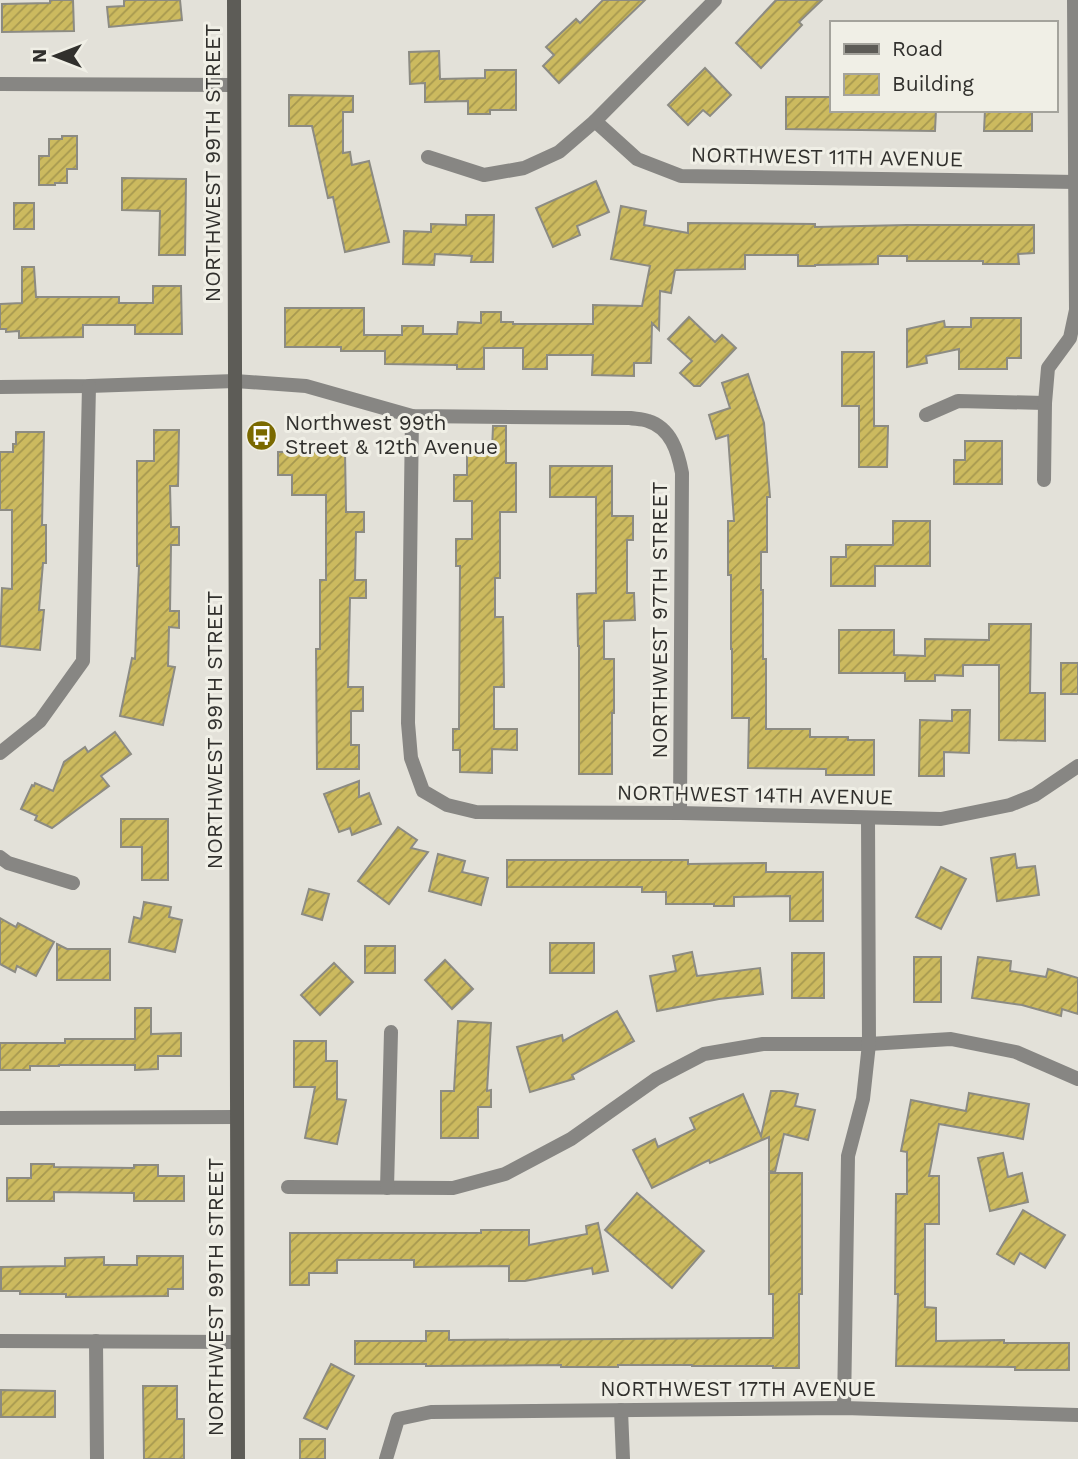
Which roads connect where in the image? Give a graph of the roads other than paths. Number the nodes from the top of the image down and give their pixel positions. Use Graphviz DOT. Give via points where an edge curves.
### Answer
graph roads {
  1 [pos="234,0"];
  2 [pos="715,0"];
  3 [pos="1074,0"];
  4 [pos="0,84"];
  5 [pos="234,85"];
  6 [pos="595,121"];
  7 [pos="428,156"];
  8 [pos="1076,182"];
  9 [pos="235,381"];
  10 [pos="89,386"];
  11 [pos="0,387"];
  12 [pos="1045,403"];
  13 [pos="926,415"];
  14 [pos="412,416"];
  15 [pos="1044,480"];
  16 [pos="0,753"];
  17 [pos="1078,766"];
  18 [pos="680,813"];
  19 [pos="868,818"];
  20 [pos="0,857"];
  21 [pos="73,883"];
  22 [pos="391,1032"];
  23 [pos="869,1044"];
  24 [pos="1078,1079"];
  25 [pos="237,1117"];
  26 [pos="0,1118"];
  27 [pos="288,1187"];
  28 [pos="387,1188"];
  29 [pos="0,1341"];
  30 [pos="96,1342"];
  31 [pos="237,1342"];
  32 [pos="844,1408"];
  33 [pos="621,1410"];
  34 [pos="1078,1415"];
  35 [pos="97,1459"];
  36 [pos="238,1459"];
  37 [pos="386,1459"];
  38 [pos="623,1459"];
  1 -- 5 [label="main road, NORTHWEST 99TH STREET"];
  2 -- 6 [label="street"];
  3 -- 8 [label="street"];
  4 -- 5 [label="street"];
  5 -- 9 [label="main road, NORTHWEST 99TH STREET"];
  6 -- 7 [label="street" via="559,152 524,168 484,174"];
  6 -- 8 [label="street, NORTHWEST 11TH AVENUE" via="637,159 681,176"];
  8 -- 12 [label="street" via="1076,317 1070,338 1048,368"];
  9 -- 10 [label="street"];
  9 -- 14 [label="street" via="306,386"];
  9 -- 25 [label="main road, NORTHWEST 99TH STREET"];
  10 -- 11 [label="street"];
  10 -- 16 [label="street" via="83,661 40,721"];
  12 -- 13 [label="street" via="958,401"];
  12 -- 15 [label="street"];
  14 -- 18 [label="street, NORTHWEST 14TH AVENUE" via="408,723 411,758 423,791 476,812"];
  14 -- 18 [label="street, NORTHWEST 97TH STREET" via="630,418 650,421 666,431 677,449 682,472"];
  17 -- 19 [label="street, NORTHWEST 14TH AVENUE" via="1035,795 1010,805 941,819"];
  18 -- 19 [label="street, NORTHWEST 14TH AVENUE"];
  19 -- 23 [label="street"];
  20 -- 21 [label="street"];
  22 -- 28 [label="street"];
  23 -- 24 [label="street" via="951,1039 1016,1052"];
  23 -- 28 [label="street" via="763,1044 704,1054 656,1079 571,1139 505,1174 453,1188"];
  23 -- 32 [label="street" via="863,1099 848,1156"];
  25 -- 26 [label="street"];
  25 -- 31 [label="main road, NORTHWEST 99TH STREET"];
  27 -- 28 [label="street"];
  29 -- 30 [label="street"];
  30 -- 31 [label="street"];
  30 -- 35 [label="street"];
  31 -- 36 [label="main road, NORTHWEST 99TH STREET"];
  32 -- 33 [label="street, NORTHWEST 17TH AVENUE"];
  32 -- 34 [label="street, NORTHWEST 17TH AVENUE"];
  33 -- 37 [label="street, NORTHWEST 17TH AVENUE" via="432,1412 398,1419"];
  33 -- 38 [label="street"];
}
